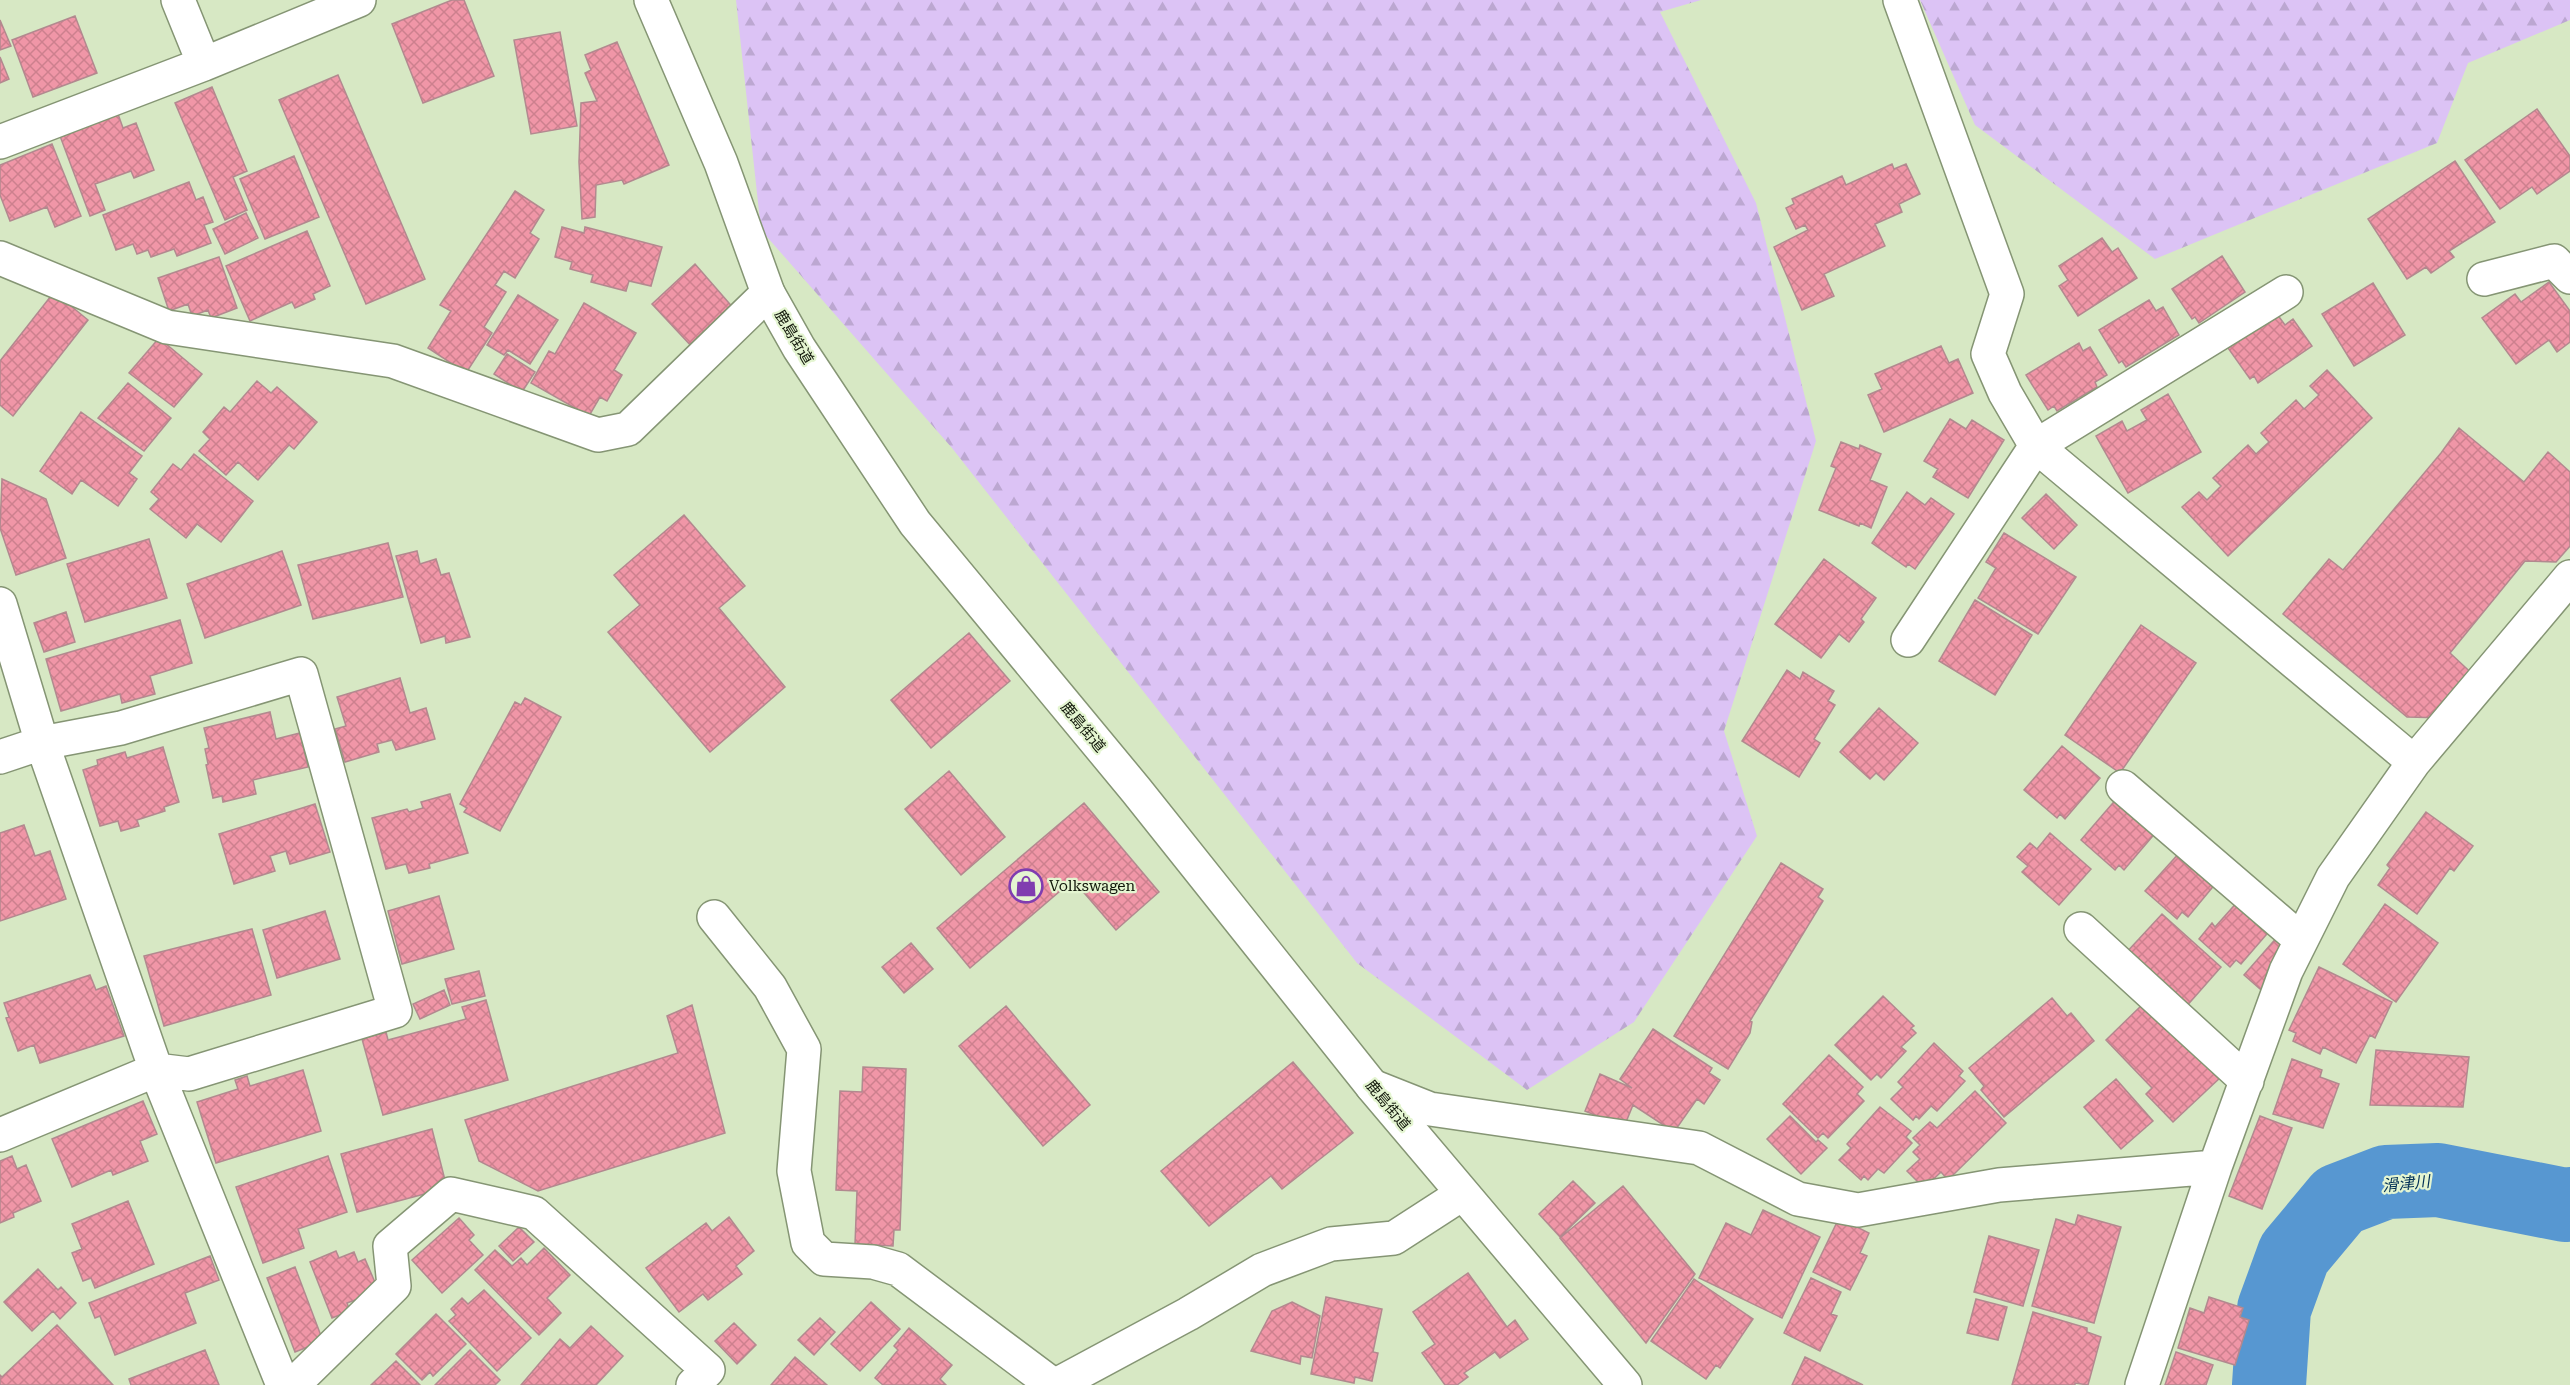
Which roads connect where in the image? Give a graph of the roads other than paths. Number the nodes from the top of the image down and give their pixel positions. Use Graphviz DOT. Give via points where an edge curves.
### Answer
graph roads {
  1 [pos="178,0"];
  2 [pos="359,0"];
  3 [pos="651,0"];
  4 [pos="1900,0"];
  5 [pos="204,64"];
  6 [pos="0,142"];
  7 [pos="0,258"];
  8 [pos="2570,277"];
  9 [pos="2484,279"];
  10 [pos="2286,292"];
  11 [pos="768,293"];
  12 [pos="2036,447"];
  13 [pos="2570,578"];
  14 [pos="0,604"];
  15 [pos="1908,640"];
  16 [pos="42,743"];
  17 [pos="0,757"];
  18 [pos="2414,762"];
  19 [pos="2123,787"];
  20 [pos="714,917"];
  21 [pos="2081,929"];
  22 [pos="2301,940"];
  23 [pos="156,1070"];
  24 [pos="2247,1080"];
  25 [pos="1372,1086"];
  26 [pos="0,1135"];
  27 [pos="2215,1167"];
  28 [pos="1462,1194"];
  29 [pos="283,1385"];
  30 [pos="293,1385"];
  31 [pos="693,1385"];
  32 [pos="1054,1385"];
  33 [pos="1625,1385"];
  34 [pos="2142,1385"];
  1 -- 5 [label="street"];
  2 -- 5 [label="street"];
  3 -- 11 [label="street, 鹿島街道" via="721,162"];
  4 -- 12 [label="street" via="2007,294 1988,354"];
  5 -- 6 [label="street"];
  7 -- 11 [label="street" via="167,327 393,361 598,435 628,429"];
  8 -- 9 [label="street" via="2554,261"];
  10 -- 12 [label="street"];
  11 -- 25 [label="street, 鹿島街道" via="915,524 1136,790"];
  12 -- 15 [label="street"];
  12 -- 18 [label="street"];
  13 -- 18 [label="street"];
  14 -- 16 [label="street"];
  16 -- 17 [label="street"];
  16 -- 23 [label="street"];
  16 -- 23 [label="street" via="121,728 301,674 395,1011 189,1074"];
  18 -- 22 [label="street" via="2333,877"];
  19 -- 22 [label="street"];
  20 -- 32 [label="street" via="770,987 804,1049 794,1171 808,1243 824,1259 873,1262 898,1269"];
  21 -- 24 [label="street"];
  22 -- 24 [label="street"];
  23 -- 26 [label="street"];
  23 -- 29 [label="street"];
  24 -- 27 [label="street"];
  25 -- 27 [label="street" via="1430,1109 1699,1148 1798,1199 1858,1210 1999,1185"];
  25 -- 28 [label="street, 鹿島街道"];
  27 -- 34 [label="street"];
  28 -- 32 [label="street" via="1394,1238 1331,1244 1262,1270"];
  28 -- 33 [label="street, 鹿島街道"];
  30 -- 31 [label="street" via="394,1286 390,1246 451,1194 534,1213 708,1370"];
}
